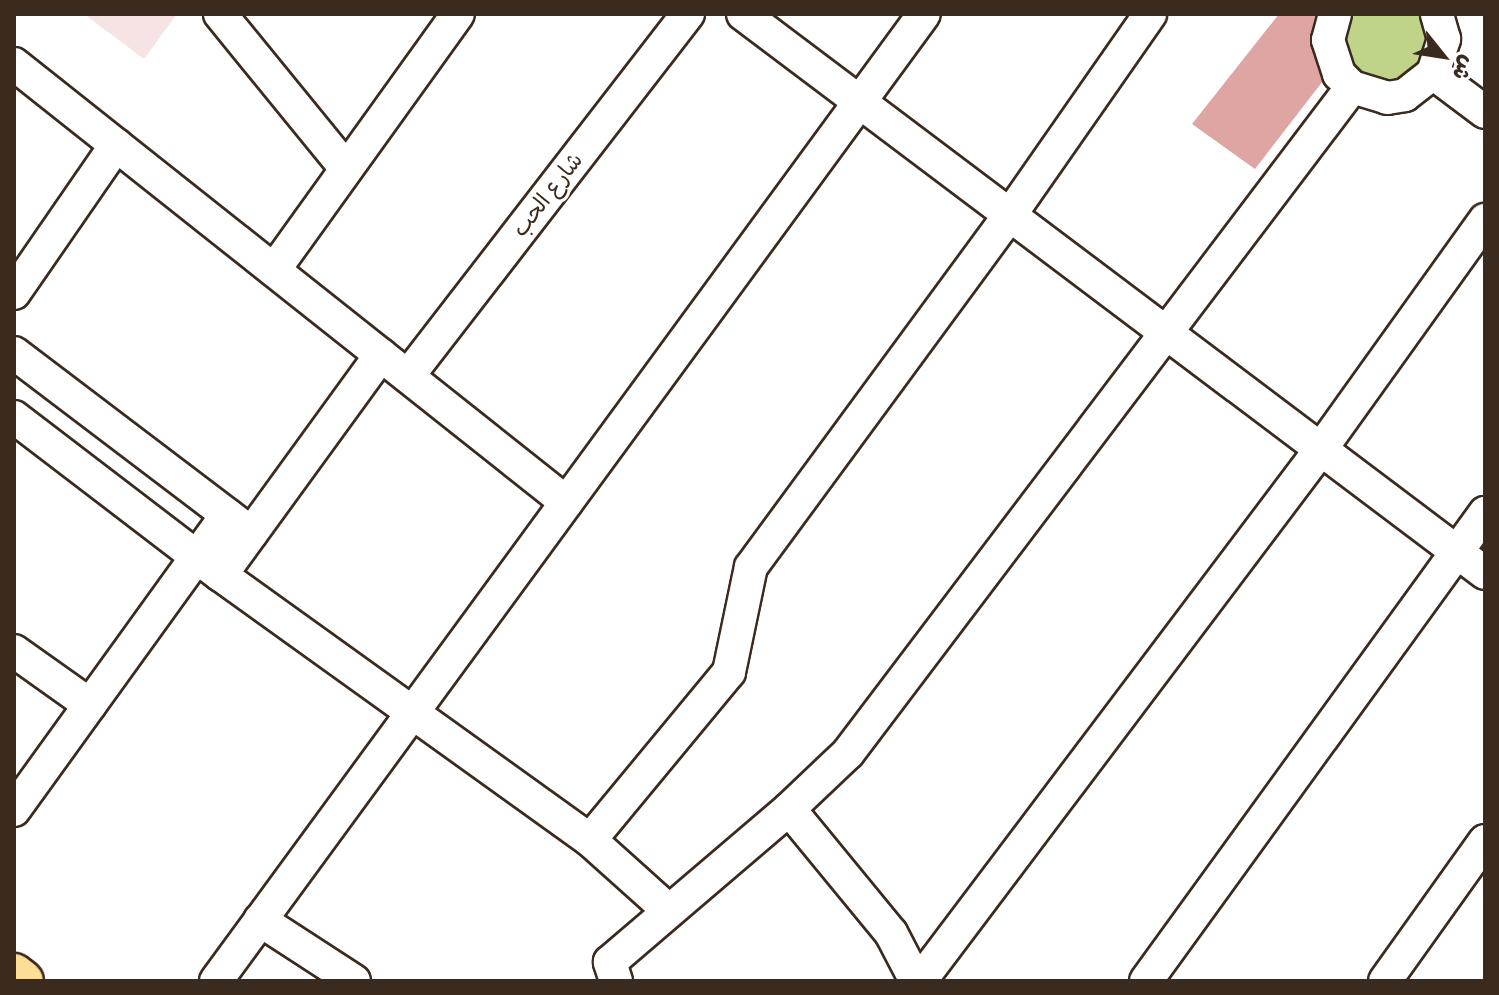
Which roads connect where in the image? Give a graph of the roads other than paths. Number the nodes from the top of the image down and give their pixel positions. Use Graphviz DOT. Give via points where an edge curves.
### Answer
graph roads {
  1 [pos="220,14"];
  2 [pos="458,14"];
  3 [pos="688,14"];
  4 [pos="743,14"];
  5 [pos="924,14"];
  6 [pos="1150,14"];
  7 [pos="1335,14"];
  8 [pos="1437,14"];
  9 [pos="14,64"];
  10 [pos="1433,73"];
  11 [pos="1352,87"];
  12 [pos="859,102"];
  13 [pos="1485,112"];
  14 [pos="116,145"];
  15 [pos="345,167"];
  16 [pos="1010,215"];
  17 [pos="1485,220"];
  18 [pos="274,270"];
  19 [pos="16,288"];
  20 [pos="1165,332"];
  21 [pos="14,353"];
  22 [pos="381,355"];
  23 [pos="408,376"];
  24 [pos="14,417"];
  25 [pos="1321,449"];
  26 [pos="566,502"];
  27 [pos="1485,513"];
  28 [pos="239,524"];
  29 [pos="1457,551"];
  30 [pos="209,566"];
  31 [pos="1485,573"];
  32 [pos="14,651"];
  33 [pos="90,705"];
  34 [pos="410,714"];
  35 [pos="789,809"];
  36 [pos="14,810"];
  37 [pos="590,840"];
  38 [pos="1485,841"];
  39 [pos="668,910"];
  40 [pos="260,920"];
  41 [pos="14,974"];
  42 [pos="23,981"];
  43 [pos="216,981"];
  44 [pos="354,981"];
  45 [pos="616,981"];
  46 [pos="918,981"];
  47 [pos="1146,981"];
  48 [pos="1385,981"];
  1 -- 15 [label="street"];
  2 -- 15 [label="street"];
  3 -- 23 [label="street, شارع الحب"];
  4 -- 12 [label="street"];
  5 -- 12 [label="street"];
  6 -- 16 [label="street"];
  7 -- 11 [label="street" via="1328,40 1331,58"];
  8 -- 10 [label="street" via="1444,39"];
  9 -- 14 [label="street"];
  10 -- 11 [label="street" via="1405,95 1369,95"];
  10 -- 13 [label="street"];
  11 -- 20 [label="street"];
  12 -- 16 [label="street"];
  12 -- 26 [label="street"];
  14 -- 18 [label="street"];
  14 -- 19 [label="street"];
  15 -- 18 [label="street"];
  16 -- 20 [label="street"];
  16 -- 37 [label="street" via="751,567 729,672"];
  17 -- 25 [label="street"];
  18 -- 22 [label="street"];
  20 -- 25 [label="street"];
  20 -- 35 [label="street" via="848,753"];
  21 -- 28 [label="street"];
  22 -- 23 [label="street"];
  22 -- 28 [label="street"];
  23 -- 26 [label="street"];
  24 -- 30 [label="street"];
  25 -- 29 [label="street"];
  25 -- 46 [label="street"];
  26 -- 34 [label="street"];
  27 -- 29 [label="street"];
  28 -- 30 [label="street"];
  29 -- 31 [label="street"];
  29 -- 47 [label="street"];
  30 -- 33 [label="street"];
  30 -- 34 [label="street"];
  32 -- 33 [label="street"];
  33 -- 36 [label="street"];
  34 -- 37 [label="street"];
  34 -- 40 [label="street"];
  35 -- 39 [label="street"];
  35 -- 46 [label="street" via="891,933"];
  37 -- 39 [label="street"];
  38 -- 48 [label="street"];
  39 -- 45 [label="street" via="610,962"];
  40 -- 43 [label="street"];
  40 -- 44 [label="street"];
  41 -- 42 [label="main road"];
}
